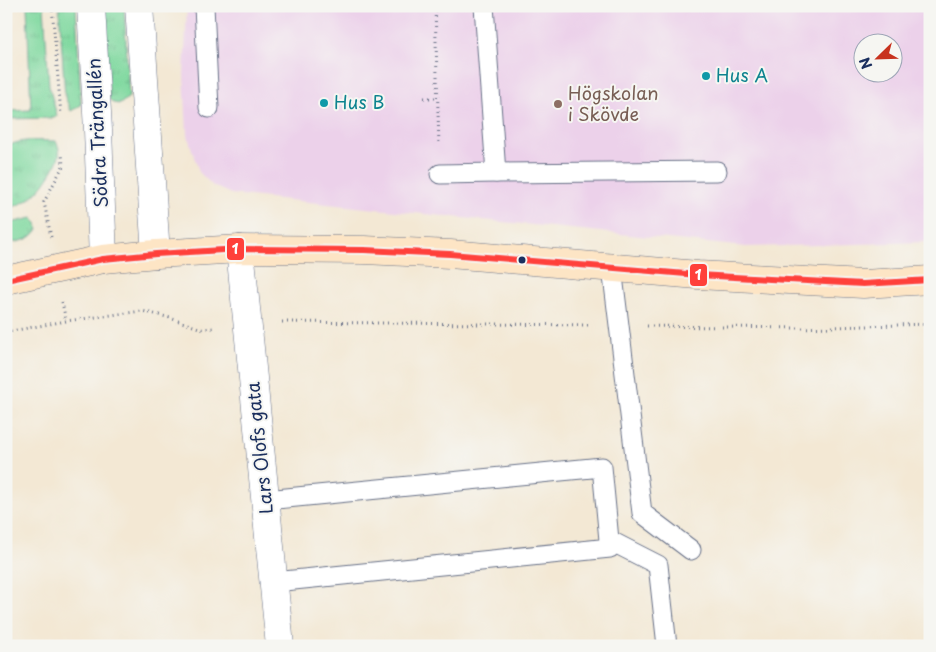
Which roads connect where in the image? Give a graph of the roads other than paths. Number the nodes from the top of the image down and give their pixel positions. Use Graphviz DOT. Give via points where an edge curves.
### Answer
graph roads {
  1 [pos="91,6"];
  2 [pos="139,6"];
  3 [pos="204,6"];
  4 [pos="484,6"];
  5 [pos="209,108"];
  6 [pos="717,171"];
  7 [pos="496,173"];
  8 [pos="440,174"];
  9 [pos="240,249"];
  10 [pos="156,254"];
  11 [pos="103,259"];
  12 [pos="612,268"];
  13 [pos="6,280"];
  14 [pos="930,280"];
  15 [pos="266,500"];
  16 [pos="609,540"];
  17 [pos="691,550"];
  18 [pos="274,582"];
  19 [pos="280,646"];
  20 [pos="666,646"];
  1 -- 11 [label="street, Södra Trängallén"];
  2 -- 10 [label="street"];
  3 -- 5 [label="lane"];
  4 -- 7 [label="lane"];
  6 -- 7 [label="lane"];
  7 -- 8 [label="lane"];
  9 -- 10 [label="street"];
  9 -- 12 [label="street" via="412,252"];
  9 -- 15 [label="street, Lars Olofs gata"];
  10 -- 11 [label="street"];
  11 -- 13 [label="street"];
  12 -- 14 [label="street" via="862,284"];
  12 -- 17 [label="lane" via="642,513"];
  15 -- 16 [label="lane" via="602,468"];
  15 -- 18 [label="street, Lars Olofs gata"];
  16 -- 18 [label="lane" via="610,548"];
  16 -- 20 [label="lane" via="658,565"];
  18 -- 19 [label="street, Lars Olofs gata"];
}
